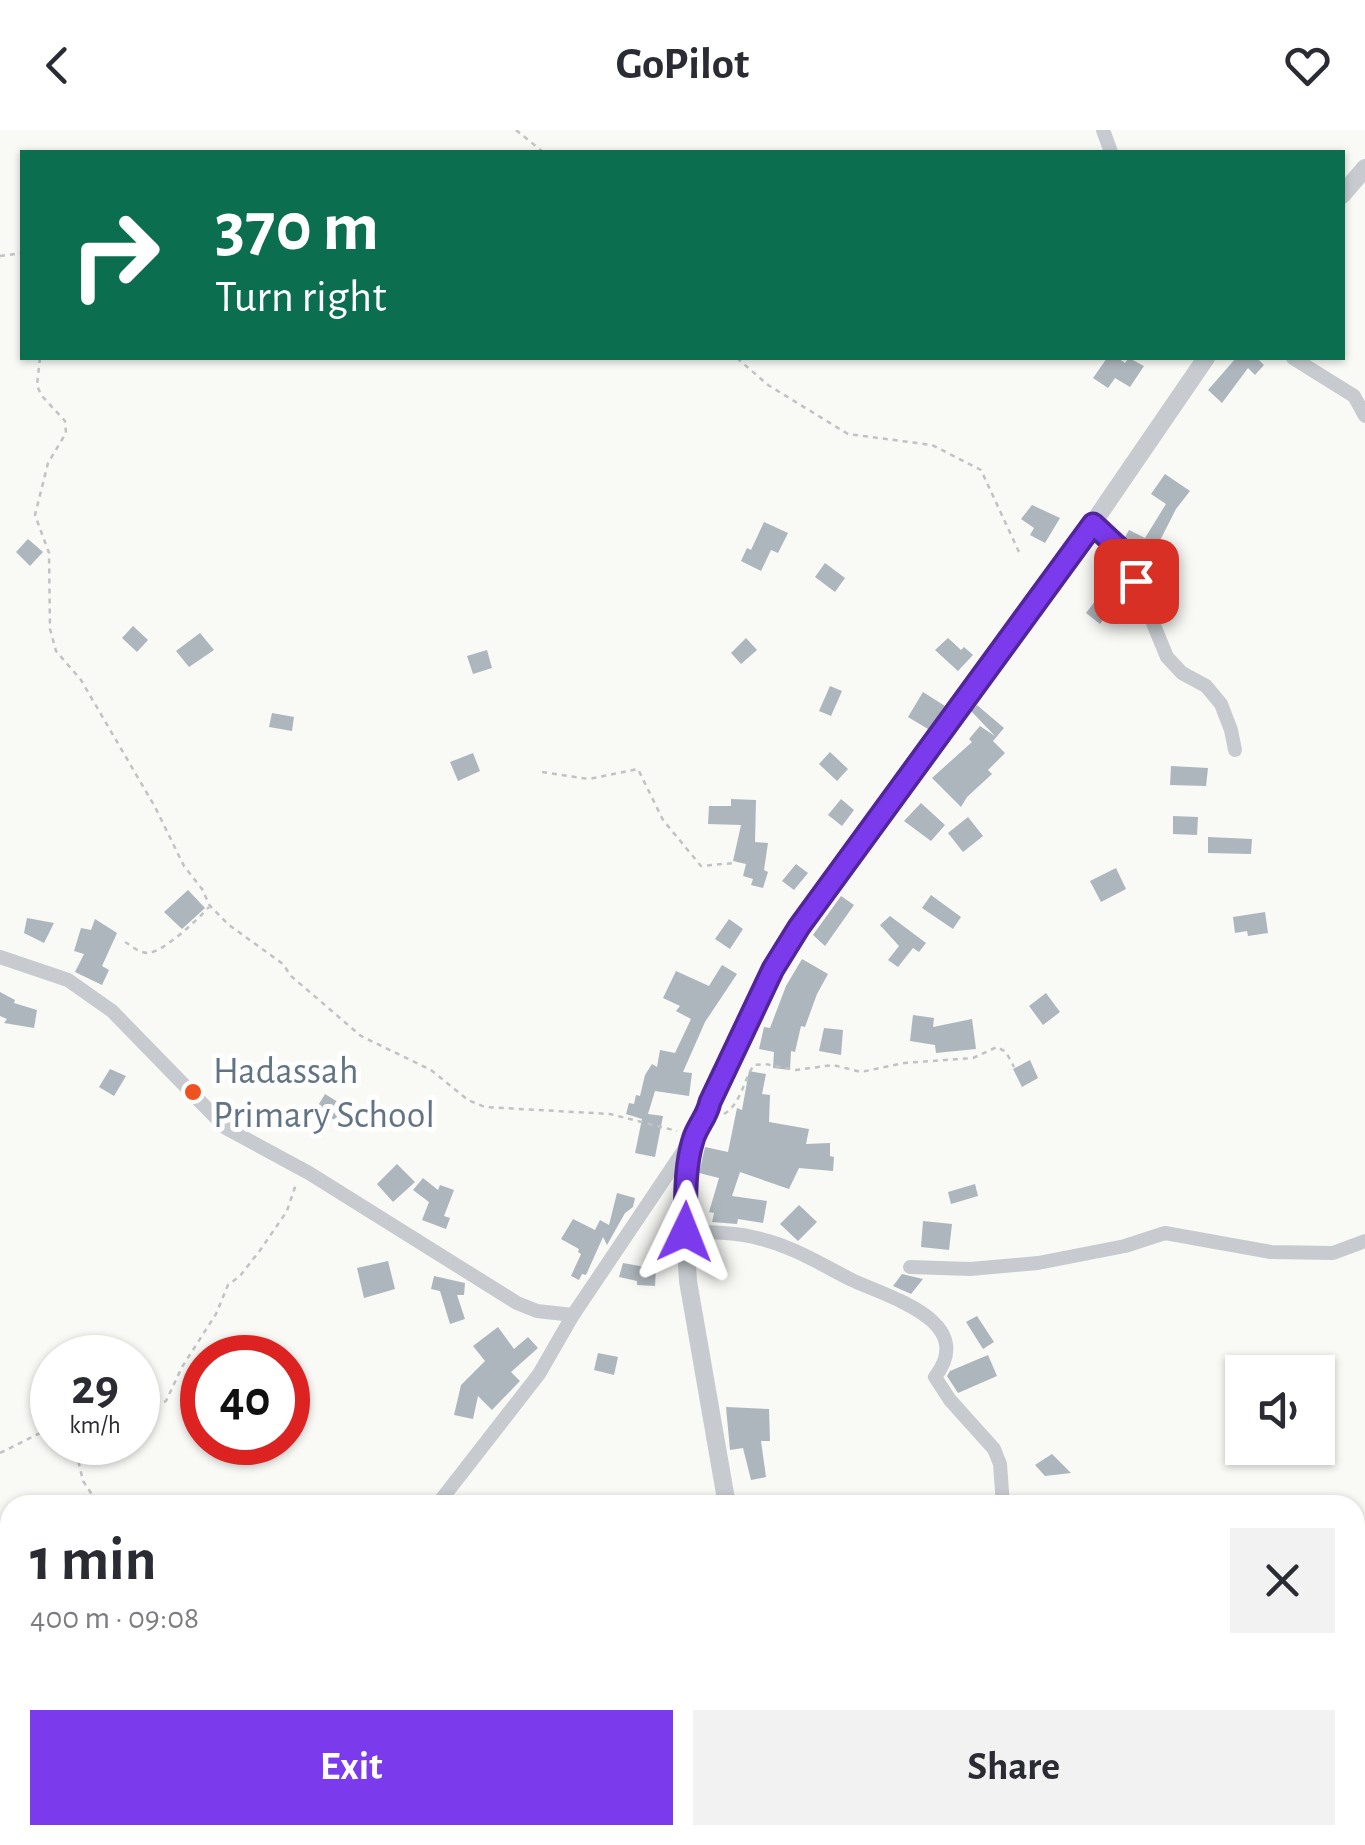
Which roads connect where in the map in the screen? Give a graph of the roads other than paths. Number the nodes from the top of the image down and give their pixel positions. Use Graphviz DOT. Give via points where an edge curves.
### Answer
graph roads {
  1 [pos="1365,168"];
  2 [pos="1345,191"];
  3 [pos="1202,360"];
  4 [pos="1296,360"];
  5 [pos="1365,416"];
  6 [pos="1093,524"];
  7 [pos="1234,750"];
  8 [pos="0,956"];
  9 [pos="694,1136"];
  10 [pos="685,1232"];
  11 [pos="1365,1242"];
  12 [pos="910,1266"];
  13 [pos="572,1315"];
  14 [pos="445,1495"];
  15 [pos="725,1495"];
  16 [pos="1002,1495"];
  1 -- 2 [label="street"];
  3 -- 6 [label="street"];
  4 -- 5 [label="street" via="1354,396"];
  6 -- 7 [label="street" via="1124,553 1167,657 1221,704"];
  6 -- 9 [label="street" via="799,927"];
  8 -- 13 [label="street" via="68,980 103,1004 226,1128 494,1291 529,1309"];
  9 -- 10 [label="street"];
  9 -- 13 [label="street"];
  10 -- 15 [label="street"];
  10 -- 16 [label="street" via="790,1247 917,1308 947,1348 935,1376 994,1449"];
  11 -- 12 [label="street" via="1332,1254 1271,1252 1164,1233 1038,1262 970,1270"];
  13 -- 14 [label="street" via="540,1374"];
}
